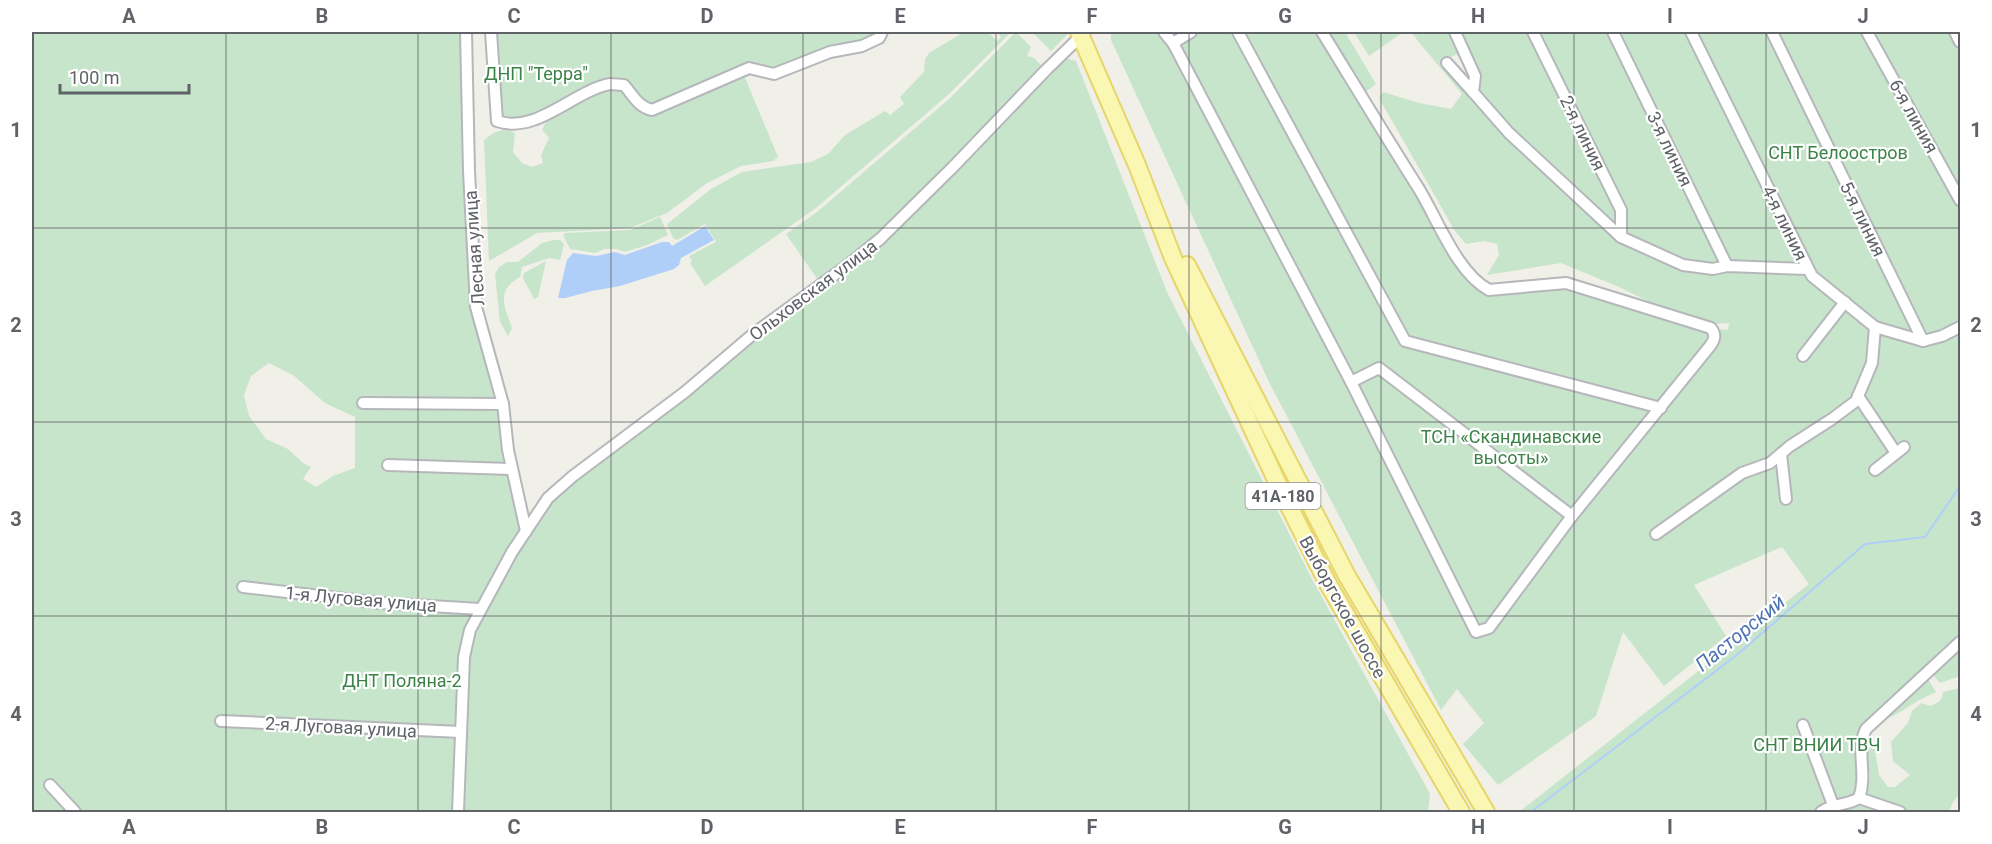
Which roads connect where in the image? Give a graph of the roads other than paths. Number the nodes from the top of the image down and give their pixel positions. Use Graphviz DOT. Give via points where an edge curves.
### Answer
graph roads {
  1 [pos="466,32"];
  2 [pos="491,32"];
  3 [pos="882,32"];
  4 [pos="1164,32"];
  5 [pos="1191,32"];
  6 [pos="1238,32"];
  7 [pos="1322,32"];
  8 [pos="1455,32"];
  9 [pos="1533,32"];
  10 [pos="1613,32"];
  11 [pos="1691,32"];
  12 [pos="1772,32"];
  13 [pos="1867,32"];
  14 [pos="1955,32"];
  15 [pos="1082,33"];
  16 [pos="1960,42"];
  17 [pos="1173,43"];
  18 [pos="1447,63"];
  19 [pos="1473,92"];
  20 [pos="1137,165"];
  21 [pos="1960,200"];
  22 [pos="1621,237"];
  23 [pos="1727,266"];
  24 [pos="1808,268"];
  25 [pos="1845,302"];
  26 [pos="1875,327"];
  27 [pos="1960,327"];
  28 [pos="1923,341"];
  29 [pos="1803,356"];
  30 [pos="1351,382"];
  31 [pos="1858,396"];
  32 [pos="363,403"];
  33 [pos="502,404"];
  34 [pos="1661,408"];
  35 [pos="1781,454"];
  36 [pos="388,465"];
  37 [pos="512,469"];
  38 [pos="1875,470"];
  39 [pos="1786,499"];
  40 [pos="1572,516"];
  41 [pos="526,531"];
  42 [pos="1656,534"];
  43 [pos="243,587"];
  44 [pos="480,609"];
  45 [pos="1960,642"];
  46 [pos="221,721"];
  47 [pos="1803,725"];
  48 [pos="461,732"];
  49 [pos="50,784"];
  50 [pos="1858,798"];
  51 [pos="1833,805"];
  52 [pos="1483,807"];
  53 [pos="1461,812"];
  54 [pos="75,813"];
  55 [pos="458,813"];
  56 [pos="1821,813"];
  57 [pos="1900,813"];
  1 -- 33 [label="street, Лесная улица" via="468,171 476,307"];
  2 -- 3 [label="street" via="497,121 508,124 530,122 610,84 624,85 640,105 652,110 749,68 774,74 830,52 861,46 879,38"];
  4 -- 17 [label="street"];
  5 -- 17 [label="street"];
  6 -- 34 [label="street" via="1405,342"];
  7 -- 34 [label="street" via="1456,255 1480,286 1489,290 1566,283 1711,328 1715,339"];
  8 -- 19 [label="street" via="1475,76"];
  9 -- 22 [label="street, 2-я линия" via="1621,210"];
  10 -- 23 [label="street, 3-я линия"];
  11 -- 24 [label="street, 4-я линия"];
  12 -- 28 [label="street, 5-я линия"];
  13 -- 21 [label="street, 6-я линия"];
  14 -- 16 [label="street"];
  15 -- 20 [label="main road, Выборгское шоссе / 41А-180"];
  15 -- 41 [label="street, Ольховская улица" via="880,238 573,476 548,498"];
  17 -- 30 [label="street"];
  18 -- 19 [label="street"];
  19 -- 22 [label="street" via="1509,133"];
  20 -- 52 [label="main road, Выборгское шоссе / 41А-180" via="1346,574"];
  20 -- 53 [label="main road, Выборгское шоссе / 41А-180" via="1187,290 1327,582"];
  22 -- 23 [label="street" via="1683,266"];
  23 -- 24 [label="street"];
  24 -- 25 [label="street, 4-я линия" via="1812,276"];
  25 -- 26 [label="street, 4-я линия"];
  25 -- 29 [label="street"];
  26 -- 28 [label="street"];
  26 -- 31 [label="street" via="1872,363"];
  27 -- 28 [label="street"];
  30 -- 40 [label="street" via="1379,368"];
  30 -- 40 [label="street" via="1476,632 1489,628"];
  31 -- 35 [label="street"];
  31 -- 38 [label="street" via="1900,450"];
  32 -- 33 [label="street"];
  33 -- 37 [label="street, Лесная улица"];
  34 -- 40 [label="street"];
  35 -- 39 [label="street"];
  35 -- 42 [label="street" via="1770,463 1742,473"];
  36 -- 37 [label="street"];
  37 -- 41 [label="street, Лесная улица"];
  41 -- 44 [label="street, Ольховская улица"];
  43 -- 44 [label="street, 1-я Луговая улица" via="381,603"];
  44 -- 48 [label="street, Ольховская улица" via="464,657"];
  45 -- 50 [label="street" via="1868,725 1861,741 1864,769"];
  46 -- 48 [label="street, 2-я Луговая улица"];
  47 -- 51 [label="street"];
  48 -- 55 [label="street, Ольховская улица"];
  49 -- 54 [label="street"];
  50 -- 51 [label="street"];
  50 -- 57 [label="street"];
  51 -- 56 [label="street"];
}
